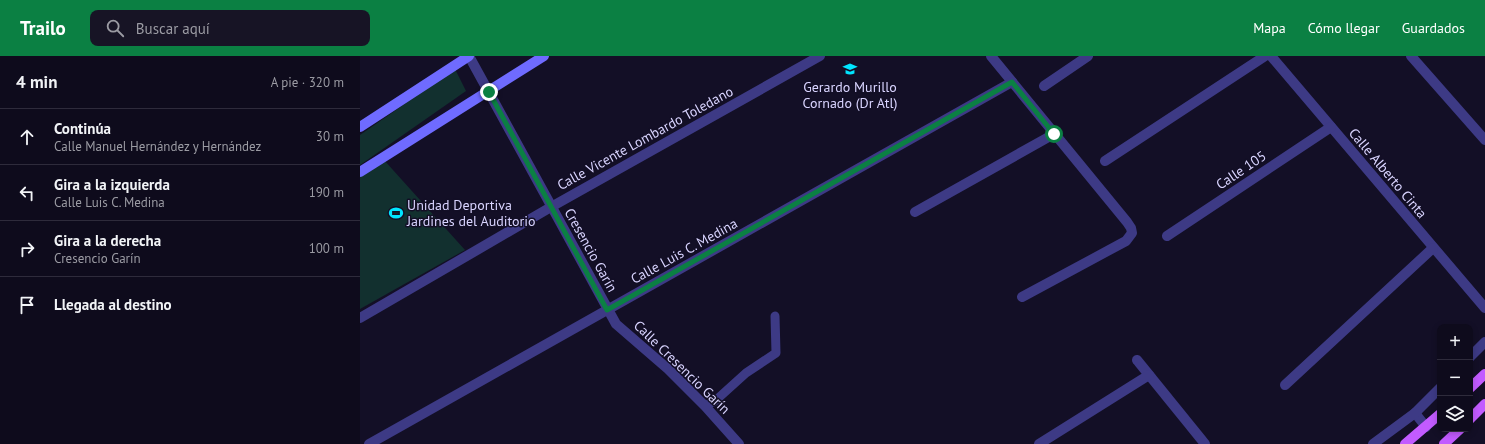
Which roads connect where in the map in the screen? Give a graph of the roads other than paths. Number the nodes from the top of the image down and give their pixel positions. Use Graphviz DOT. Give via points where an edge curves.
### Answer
graph roads {
  1 [pos="469,56"];
  2 [pos="544,56"];
  3 [pos="820,56"];
  4 [pos="990,56"];
  5 [pos="1088,56"];
  6 [pos="1265,56"];
  7 [pos="1271,56"];
  8 [pos="1411,56"];
  9 [pos="1012,82"];
  10 [pos="1044,86"];
  11 [pos="489,92"];
  12 [pos="360,127"];
  13 [pos="1331,127"];
  14 [pos="1054,134"];
  15 [pos="1485,140"];
  16 [pos="1105,161"];
  17 [pos="360,172"];
  18 [pos="551,207"];
  19 [pos="915,212"];
  20 [pos="1167,236"];
  21 [pos="1433,248"];
  22 [pos="1022,297"];
  23 [pos="1485,308"];
  24 [pos="607,310"];
  25 [pos="775,316"];
  26 [pos="360,318"];
  27 [pos="1485,342"];
  28 [pos="1473,354"];
  29 [pos="1137,360"];
  30 [pos="1485,374"];
  31 [pos="1149,375"];
  32 [pos="1285,385"];
  33 [pos="1473,385"];
  34 [pos="1437,391"];
  35 [pos="1485,404"];
  36 [pos="705,406"];
  37 [pos="1415,413"];
  38 [pos="1473,416"];
  39 [pos="1437,417"];
  40 [pos="1426,427"];
  41 [pos="1457,432"];
  42 [pos="369,444"];
  43 [pos="739,444"];
  44 [pos="1039,444"];
  45 [pos="1205,444"];
  46 [pos="1373,444"];
  47 [pos="1405,444"];
  48 [pos="1444,444"];
  1 -- 11 [label="street, Cresencio Garín"];
  1 -- 12 [label="street"];
  2 -- 11 [label="street"];
  3 -- 18 [label="street, Calle Vicente Lombardo Toledano"];
  4 -- 9 [label="street"];
  5 -- 10 [label="street"];
  6 -- 16 [label="street"];
  7 -- 13 [label="street, Calle Alberto Cinta"];
  8 -- 15 [label="street"];
  9 -- 14 [label="street"];
  9 -- 24 [label="street, Calle Luis C. Medina"];
  11 -- 17 [label="street"];
  11 -- 18 [label="street, Cresencio Garín"];
  13 -- 20 [label="street, Calle 105"];
  13 -- 21 [label="street, Calle Alberto Cinta"];
  14 -- 19 [label="street"];
  14 -- 22 [label="street" via="1127,222 1132,233 1126,241"];
  18 -- 24 [label="street, Cresencio Garín"];
  18 -- 26 [label="street, Calle Vicente Lombardo Toledano"];
  21 -- 23 [label="street, Calle Alberto Cinta"];
  21 -- 32 [label="street"];
  24 -- 36 [label="street, Calle Cresencio Garín" via="616,324 668,369"];
  24 -- 42 [label="street, Calle Luis C. Medina"];
  25 -- 36 [label="lane" via="776,353"];
  27 -- 28 [label="street"];
  29 -- 31 [label="street"];
  30 -- 33 [label="main road"];
  31 -- 44 [label="street"];
  31 -- 45 [label="street"];
  34 -- 37 [label="street"];
  35 -- 38 [label="main road"];
  36 -- 43 [label="street, Calle Cresencio Garín"];
  37 -- 40 [label="street"];
  37 -- 46 [label="street"];
  39 -- 40 [label="main road"];
  40 -- 47 [label="main road"];
  41 -- 48 [label="main road"];
}
